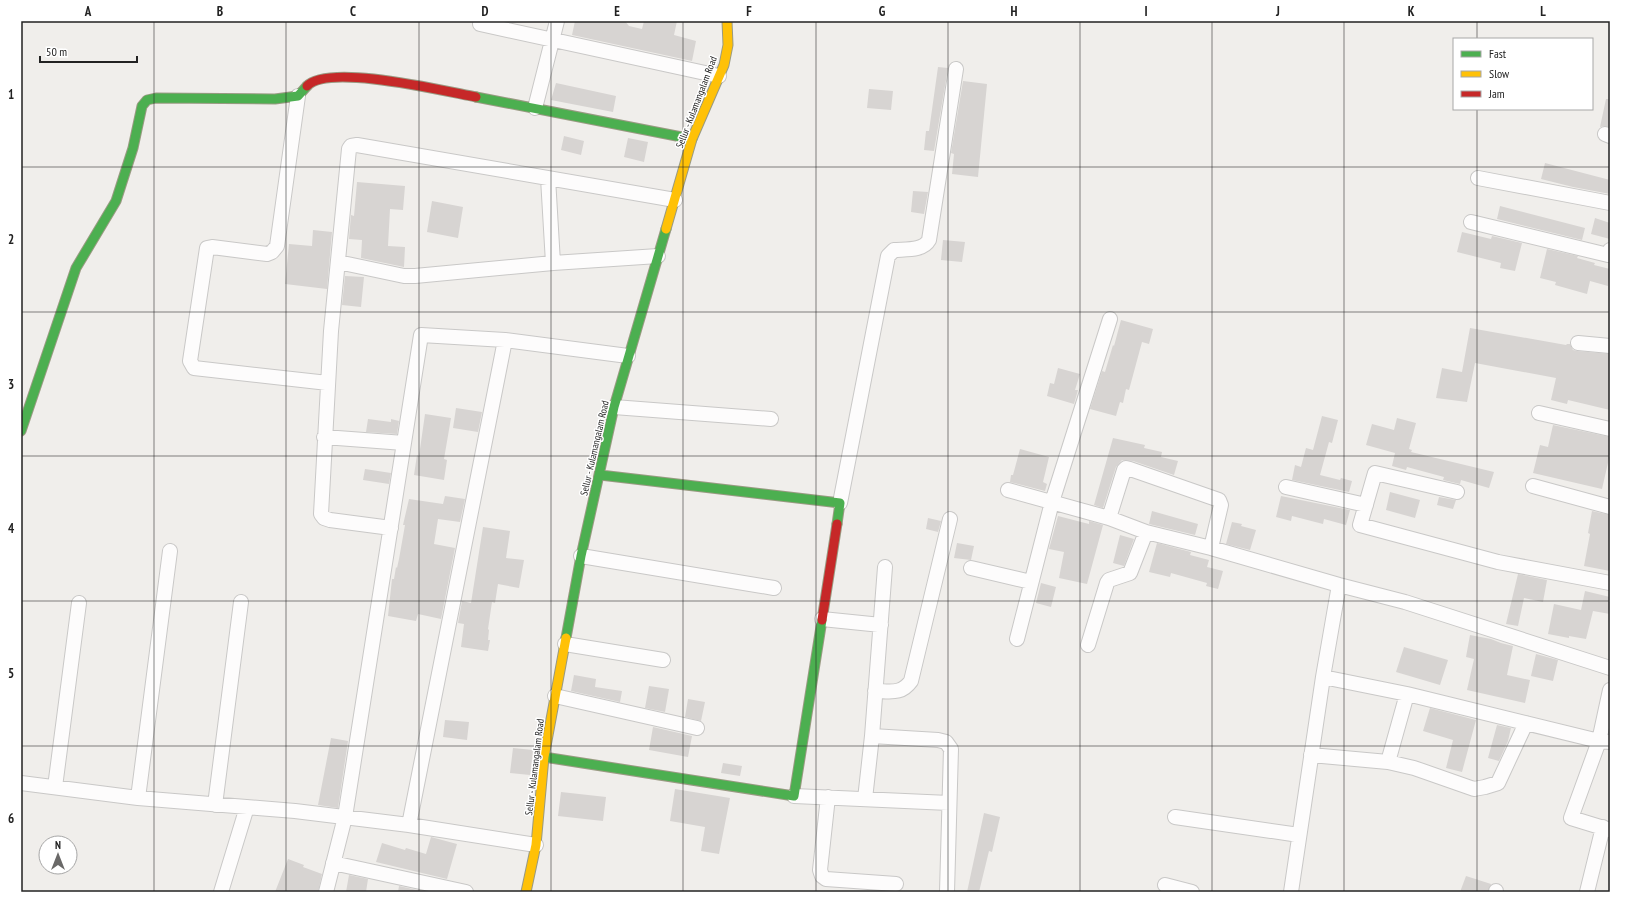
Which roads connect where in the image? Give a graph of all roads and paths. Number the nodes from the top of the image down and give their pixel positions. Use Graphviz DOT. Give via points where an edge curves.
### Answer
graph roads {
  1 [pos="557,21"];
  2 [pos="727,21"];
  3 [pos="480,24"];
  4 [pos="552,40"];
  5 [pos="956,69"];
  6 [pos="719,76"];
  7 [pos="298,96"];
  8 [pos="535,108"];
  9 [pos="692,139"];
  10 [pos="548,178"];
  11 [pos="1478,178"];
  12 [pos="675,200"];
  13 [pos="1610,203"];
  14 [pos="1471,222"];
  15 [pos="1609,254"];
  16 [pos="658,256"];
  17 [pos="338,262"];
  18 [pos="553,263"];
  19 [pos="1110,320"];
  20 [pos="505,340"];
  21 [pos="1578,343"];
  22 [pos="1610,346"];
  23 [pos="628,356"];
  24 [pos="328,382"];
  25 [pos="614,407"];
  26 [pos="1539,413"];
  27 [pos="771,419"];
  28 [pos="1610,428"];
  29 [pos="21,431"];
  30 [pos="324,437"];
  31 [pos="404,443"];
  32 [pos="600,474"];
  33 [pos="1533,486"];
  34 [pos="1286,487"];
  35 [pos="1008,490"];
  36 [pos="1457,492"];
  37 [pos="1052,502"];
  38 [pos="840,503"];
  39 [pos="1366,505"];
  40 [pos="1610,507"];
  41 [pos="1109,518"];
  42 [pos="950,519"];
  43 [pos="391,528"];
  44 [pos="1146,532"];
  45 [pos="1211,548"];
  46 [pos="170,551"];
  47 [pos="581,556"];
  48 [pos="885,567"];
  49 [pos="971,568"];
  50 [pos="1031,582"];
  51 [pos="1610,583"];
  52 [pos="1339,585"];
  53 [pos="774,588"];
  54 [pos="241,602"];
  55 [pos="79,603"];
  56 [pos="822,620"];
  57 [pos="881,625"];
  58 [pos="1017,639"];
  59 [pos="565,644"];
  60 [pos="1088,645"];
  61 [pos="663,660"];
  62 [pos="1610,668"];
  63 [pos="1323,677"];
  64 [pos="1610,690"];
  65 [pos="875,691"];
  66 [pos="1407,694"];
  67 [pos="555,696"];
  68 [pos="1526,723"];
  69 [pos="697,728"];
  70 [pos="872,736"];
  71 [pos="1605,742"];
  72 [pos="1311,755"];
  73 [pos="544,757"];
  74 [pos="1388,762"];
  75 [pos="21,783"];
  76 [pos="55,787"];
  77 [pos="794,796"];
  78 [pos="828,797"];
  79 [pos="138,798"];
  80 [pos="865,799"];
  81 [pos="949,803"];
  82 [pos="215,804"];
  83 [pos="247,807"];
  84 [pos="345,817"];
  85 [pos="1174,817"];
  86 [pos="410,825"];
  87 [pos="1607,829"];
  88 [pos="1299,835"];
  89 [pos="536,845"];
  90 [pos="333,863"];
  91 [pos="896,884"];
  92 [pos="1165,885"];
  93 [pos="221,892"];
  94 [pos="326,892"];
  95 [pos="466,892"];
  96 [pos="526,892"];
  97 [pos="947,892"];
  98 [pos="1192,892"];
  99 [pos="1291,892"];
  100 [pos="1587,892"];
  1 -- 4 [label="street"];
  2 -- 6 [label="street, Sellur - Kulamangalam Road" via="728,45"];
  3 -- 4 [label="street"];
  4 -- 6 [label="street"];
  4 -- 8 [label="street"];
  5 -- 38 [label="street" via="929,240 922,248 894,250 888,256"];
  6 -- 9 [label="street, Sellur - Kulamangalam Road"];
  7 -- 8 [label="street" via="309,84 319,79 348,77 395,82"];
  7 -- 24 [label="street" via="278,246 268,254 207,248 190,361 194,368"];
  7 -- 29 [label="street" via="275,99 156,98 147,100 142,106 116,201 76,268"];
  8 -- 9 [label="street"];
  9 -- 12 [label="street, Sellur - Kulamangalam Road"];
  10 -- 12 [label="street"];
  10 -- 17 [label="street" via="352,146 349,149"];
  10 -- 18 [label="street"];
  11 -- 13 [label="street"];
  12 -- 16 [label="street, Sellur - Kulamangalam Road"];
  14 -- 15 [label="street"];
  16 -- 18 [label="street"];
  16 -- 23 [label="street, Sellur - Kulamangalam Road"];
  17 -- 18 [label="street" via="404,276 429,276"];
  17 -- 24 [label="street"];
  19 -- 37 [label="street"];
  20 -- 23 [label="street"];
  20 -- 31 [label="street" via="421,335"];
  20 -- 86 [label="street"];
  21 -- 22 [label="street"];
  23 -- 25 [label="street, Sellur - Kulamangalam Road"];
  24 -- 30 [label="street"];
  25 -- 27 [label="street"];
  25 -- 32 [label="street, Sellur - Kulamangalam Road"];
  26 -- 28 [label="street"];
  30 -- 31 [label="street"];
  30 -- 43 [label="street" via="324,518"];
  31 -- 43 [label="street"];
  32 -- 38 [label="street"];
  32 -- 47 [label="street, Sellur - Kulamangalam Road"];
  33 -- 40 [label="street"];
  34 -- 39 [label="street"];
  35 -- 37 [label="street"];
  36 -- 39 [label="street" via="1375,473"];
  37 -- 41 [label="street"];
  37 -- 50 [label="street"];
  38 -- 56 [label="street"];
  39 -- 51 [label="street" via="1360,525 1498,562"];
  41 -- 44 [label="street"];
  41 -- 45 [label="street" via="1124,470 1130,468 1219,500 1221,505"];
  42 -- 65 [label="street" via="910,681 905,688 898,691"];
  43 -- 84 [label="street"];
  44 -- 45 [label="street"];
  44 -- 60 [label="street" via="1130,573 1107,583"];
  45 -- 52 [label="street"];
  46 -- 79 [label="street"];
  47 -- 53 [label="street"];
  47 -- 59 [label="street, Sellur - Kulamangalam Road"];
  48 -- 57 [label="street"];
  49 -- 50 [label="street"];
  50 -- 58 [label="street"];
  52 -- 62 [label="street" via="1404,602"];
  52 -- 63 [label="street"];
  54 -- 82 [label="street"];
  55 -- 76 [label="street"];
  56 -- 57 [label="street"];
  56 -- 77 [label="street"];
  57 -- 65 [label="street"];
  59 -- 61 [label="street"];
  59 -- 67 [label="street, Sellur - Kulamangalam Road"];
  63 -- 66 [label="street"];
  63 -- 72 [label="street"];
  64 -- 71 [label="street"];
  65 -- 70 [label="street"];
  66 -- 68 [label="street"];
  66 -- 74 [label="street"];
  67 -- 69 [label="street"];
  67 -- 73 [label="street, Sellur - Kulamangalam Road"];
  68 -- 71 [label="street"];
  68 -- 74 [label="street" via="1498,783 1485,787 1474,789 1414,768"];
  70 -- 80 [label="street"];
  70 -- 81 [label="street" via="946,742 951,749"];
  71 -- 87 [label="street" via="1570,818"];
  72 -- 74 [label="street"];
  72 -- 88 [label="street"];
  73 -- 77 [label="street"];
  73 -- 89 [label="street, Sellur - Kulamangalam Road"];
  75 -- 76 [label="street"];
  76 -- 79 [label="street"];
  77 -- 78 [label="street"];
  78 -- 80 [label="street"];
  78 -- 91 [label="street" via="820,870 822,876 826,879"];
  79 -- 82 [label="street"];
  80 -- 81 [label="street"];
  81 -- 97 [label="street"];
  82 -- 83 [label="street"];
  83 -- 84 [label="street"];
  83 -- 93 [label="street"];
  84 -- 86 [label="street"];
  84 -- 90 [label="street"];
  85 -- 88 [label="street"];
  86 -- 89 [label="street"];
  87 -- 100 [label="street"];
  88 -- 99 [label="street"];
  89 -- 96 [label="street, Sellur - Kulamangalam Road"];
  90 -- 94 [label="street"];
  90 -- 95 [label="street"];
  92 -- 98 [label="street"];
}
